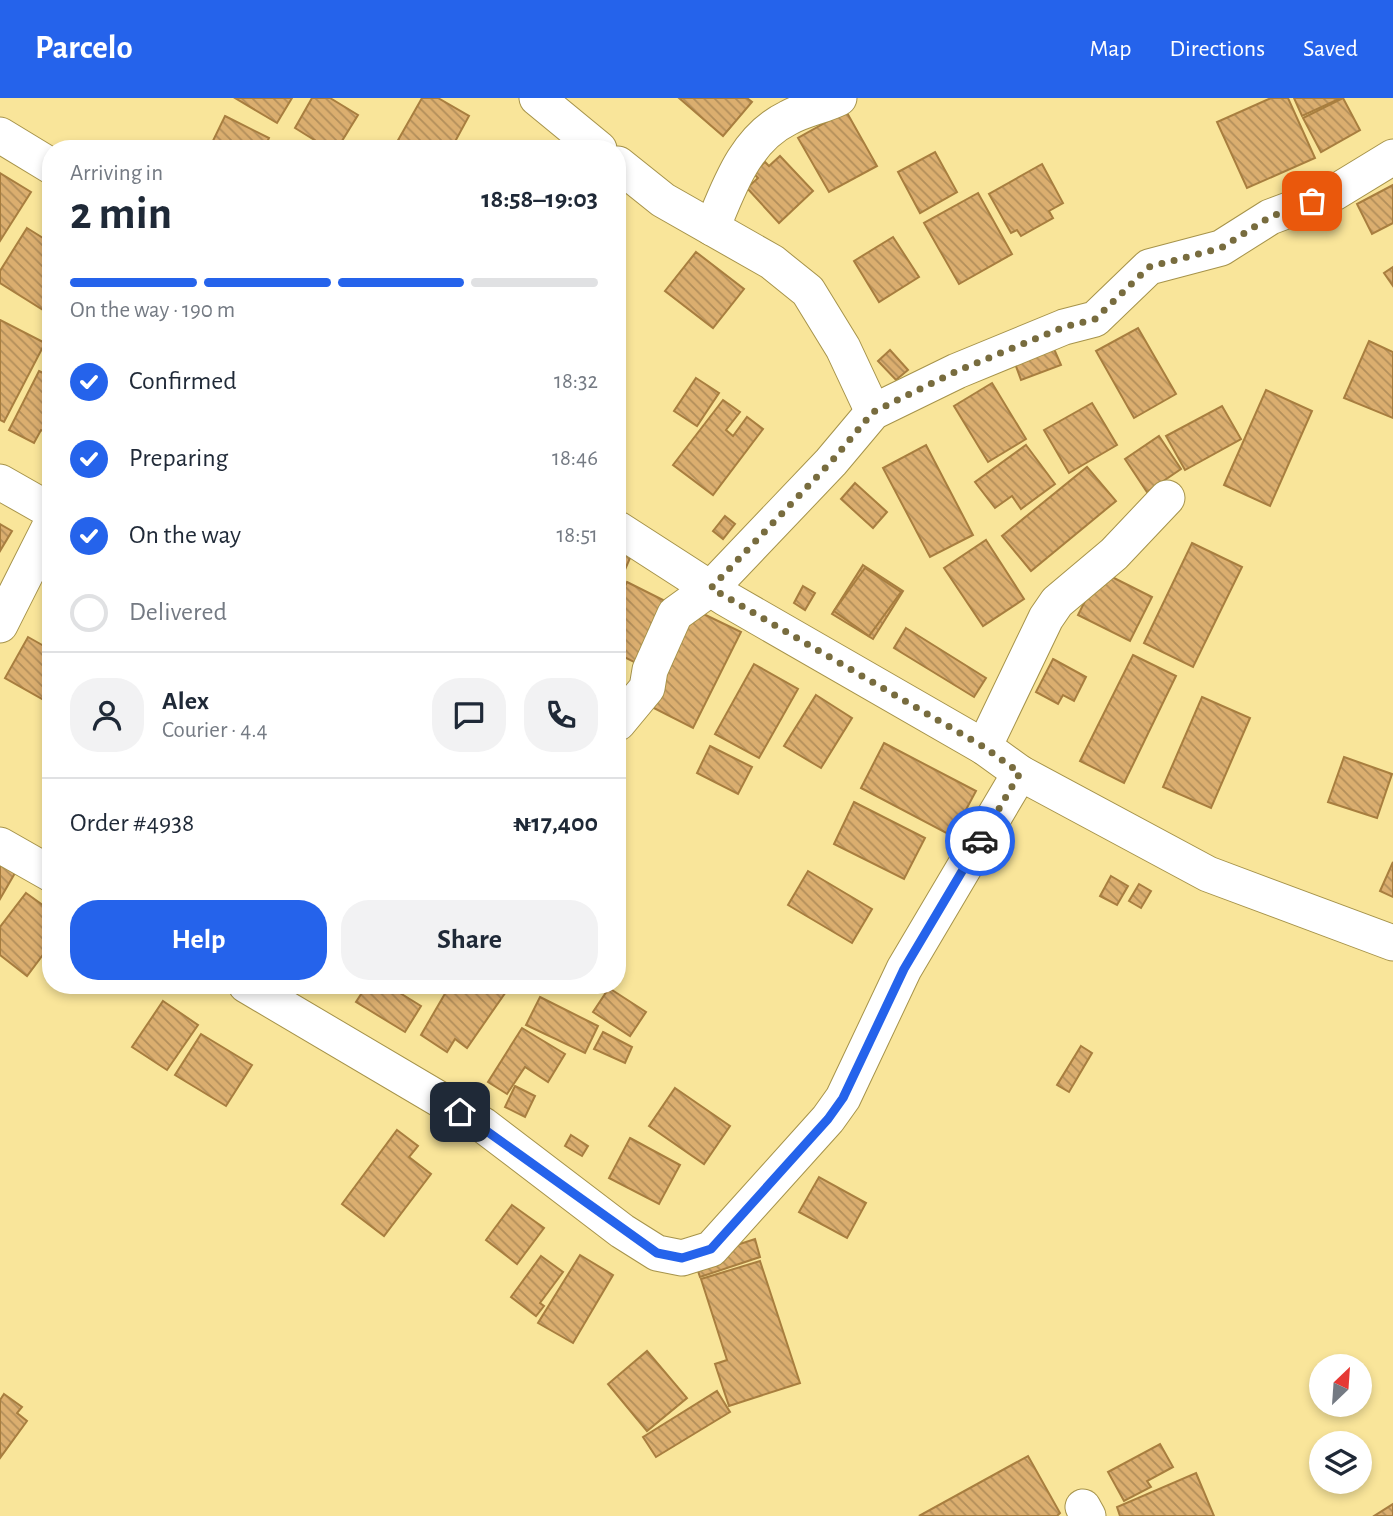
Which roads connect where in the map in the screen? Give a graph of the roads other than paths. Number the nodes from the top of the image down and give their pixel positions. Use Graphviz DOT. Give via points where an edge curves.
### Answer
graph roads {
  1 [pos="537,98"];
  2 [pos="839,98"];
  3 [pos="0,135"];
  4 [pos="588,140"];
  5 [pos="1393,157"];
  6 [pos="42,161"];
  7 [pos="626,170"];
  8 [pos="712,228"];
  9 [pos="873,412"];
  10 [pos="0,482"];
  11 [pos="1167,498"];
  12 [pos="42,506"];
  13 [pos="626,534"];
  14 [pos="42,542"];
  15 [pos="711,588"];
  16 [pos="0,625"];
  17 [pos="626,713"];
  18 [pos="984,747"];
  19 [pos="1020,773"];
  20 [pos="0,845"];
  21 [pos="42,869"];
  22 [pos="1393,943"];
  23 [pos="261,994"];
  1 -- 4 [label="street"];
  2 -- 8 [label="street" via="787,118 761,138 737,168"];
  3 -- 6 [label="street"];
  5 -- 9 [label="street" via="1334,193 1270,217 1221,248 1149,267 1095,319 957,371"];
  7 -- 8 [label="street" via="663,200"];
  8 -- 9 [label="street" via="772,262 808,291 844,348"];
  9 -- 15 [label="street"];
  10 -- 12 [label="street"];
  11 -- 18 [label="street" via="1114,554 1057,602"];
  13 -- 15 [label="street"];
  14 -- 16 [label="street"];
  15 -- 17 [label="street" via="676,614 650,670 647,688"];
  15 -- 18 [label="street"];
  18 -- 19 [label="street"];
  19 -- 22 [label="street" via="1209,874"];
  19 -- 23 [label="street" via="904,969 843,1098 711,1249 682,1258 657,1253 483,1125"];
  20 -- 21 [label="street"];
}
